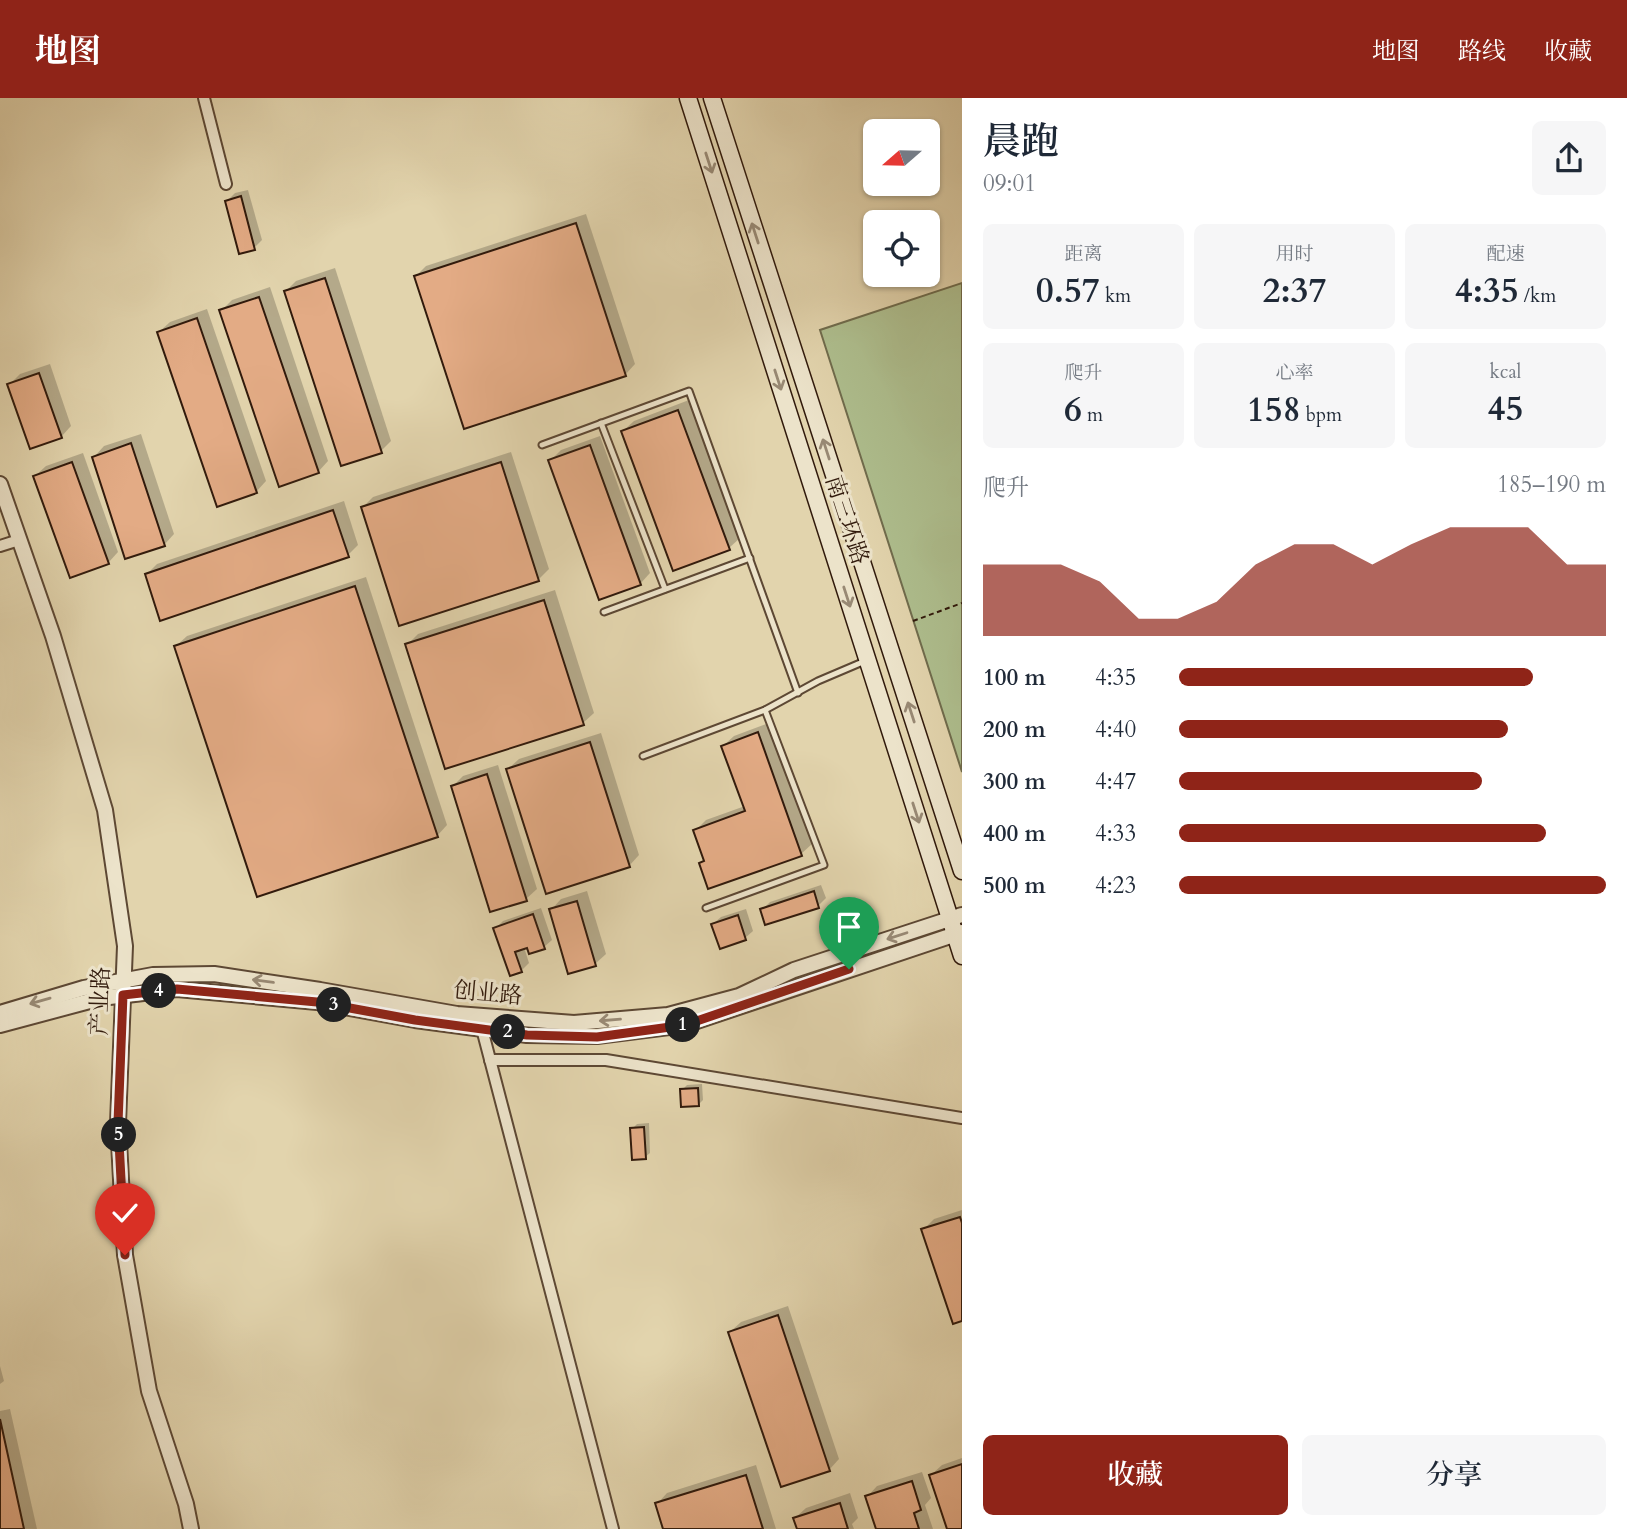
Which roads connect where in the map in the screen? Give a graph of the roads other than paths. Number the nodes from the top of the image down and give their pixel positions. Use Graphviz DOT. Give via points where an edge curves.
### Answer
graph roads {
  1 [pos="204,98"];
  2 [pos="688,98"];
  3 [pos="712,98"];
  4 [pos="226,184"];
  5 [pos="601,423"];
  6 [pos="542,445"];
  7 [pos="0,485"];
  8 [pos="19,540"];
  9 [pos="0,546"];
  10 [pos="750,558"];
  11 [pos="665,589"];
  12 [pos="604,612"];
  13 [pos="868,660"];
  14 [pos="798,693"];
  15 [pos="765,710"];
  16 [pos="643,756"];
  17 [pos="962,871"];
  18 [pos="706,908"];
  19 [pos="957,925"];
  20 [pos="962,956"];
  21 [pos="123,988"];
  22 [pos="0,1013"];
  23 [pos="0,1026"];
  24 [pos="482,1029"];
  25 [pos="490,1060"];
  26 [pos="962,1118"];
  27 [pos="191,1529"];
  28 [pos="613,1529"];
  1 -- 4 [label="street"];
  2 -- 13 [label="main road, 南三环路, one-way"];
  17 -- 3 [label="main road, 南三环路, one-way"];
  5 -- 6 [label="lane"];
  5 -- 10 [label="lane" via="689,391"];
  5 -- 11 [label="lane"];
  7 -- 8 [label="street, 产业路"];
  8 -- 9 [label="street"];
  8 -- 21 [label="street, 产业路" via="105,810 125,946"];
  10 -- 11 [label="lane"];
  10 -- 14 [label="lane"];
  11 -- 12 [label="lane"];
  13 -- 14 [label="lane"];
  13 -- 19 [label="main road, 南三环路, one-way"];
  14 -- 15 [label="lane"];
  15 -- 16 [label="lane"];
  15 -- 18 [label="lane" via="824,865"];
  19 -- 20 [label="main road, 南三环路"];
  19 -- 21 [label="street, 创业路, one-way" via="794,970 739,996 668,1015 574,1023 457,1014 214,974 153,975"];
  19 -- 24 [label="street, 创业路" via="685,1025 597,1037"];
  21 -- 22 [label="street, 创业路, one-way" via="84,988"];
  21 -- 23 [label="street, 创业路"];
  21 -- 24 [label="street, 创业路" via="317,1002"];
  21 -- 27 [label="street, 产业路" via="118,1123 125,1255 149,1391"];
  24 -- 25 [label="street"];
  25 -- 26 [label="street" via="606,1060"];
  25 -- 28 [label="street"];
}
